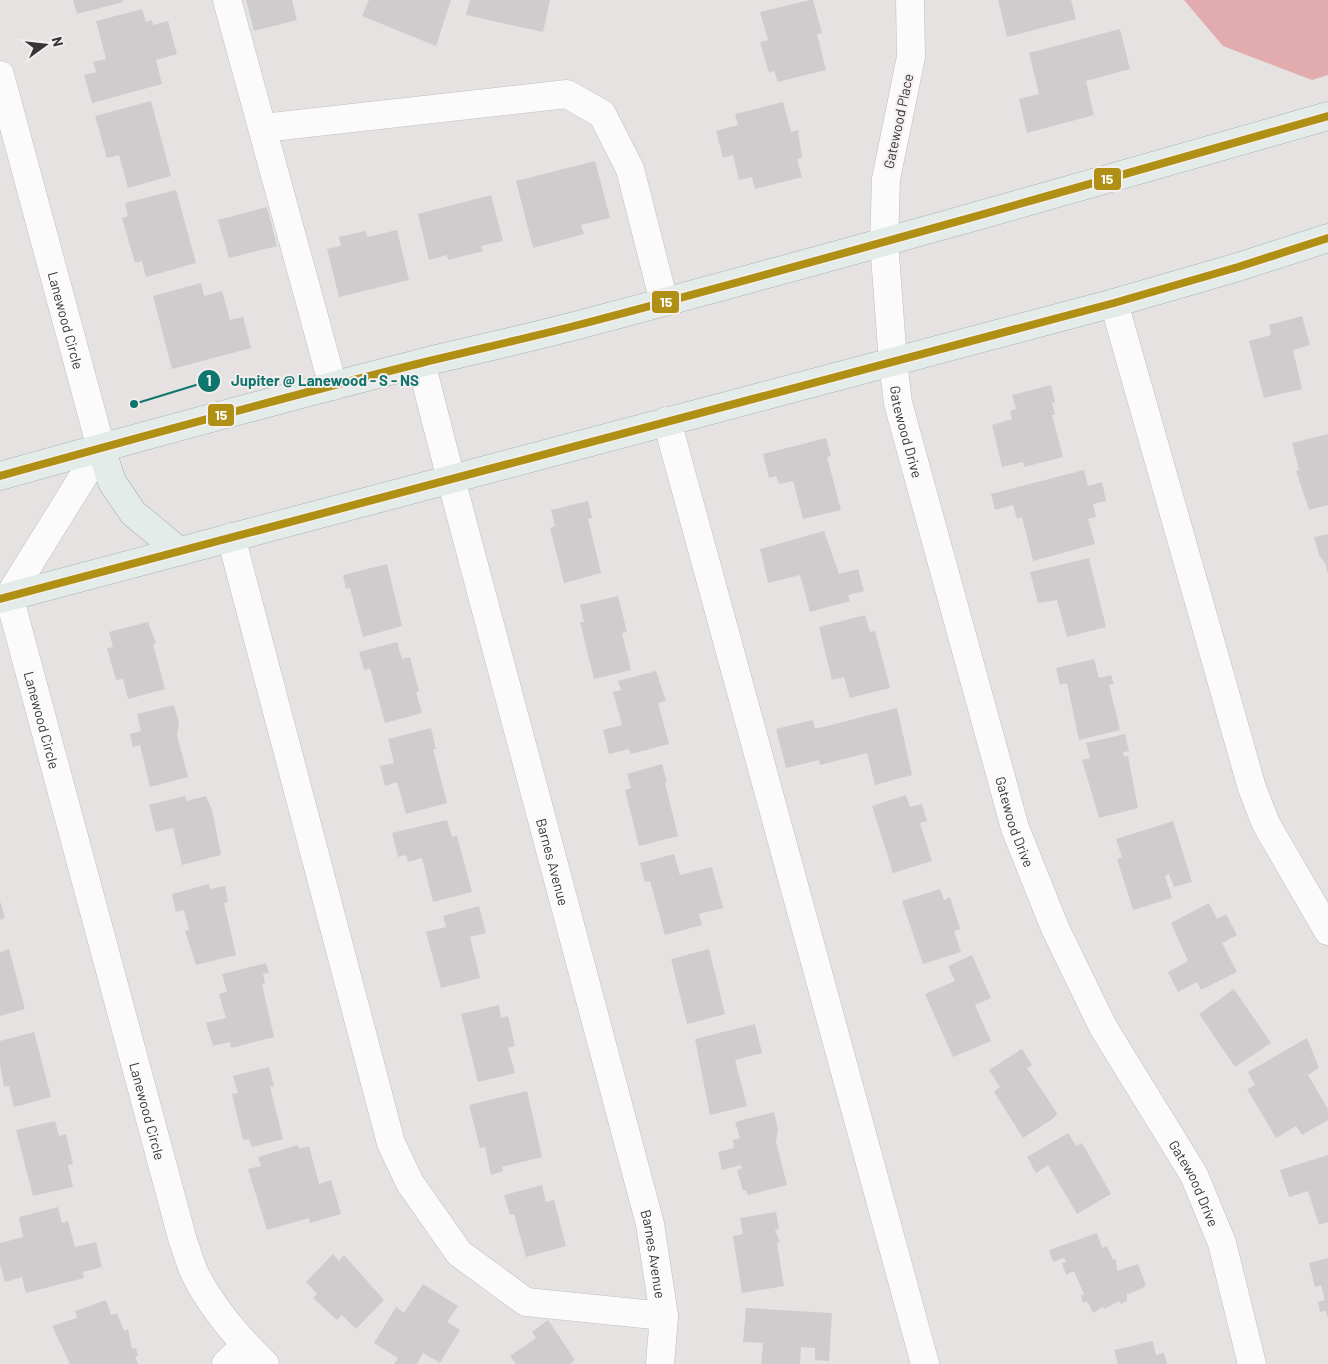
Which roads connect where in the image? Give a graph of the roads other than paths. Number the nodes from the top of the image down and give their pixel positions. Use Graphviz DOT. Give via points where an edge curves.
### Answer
graph roads {
  1 [pos="228,0"];
  2 [pos="910,0"];
  3 [pos="0,76"];
  4 [pos="1328,116"];
  5 [pos="263,128"];
  6 [pos="1328,238"];
  7 [pos="884,242"];
  8 [pos="664,302"];
  9 [pos="1114,303"];
  10 [pos="893,362"];
  11 [pos="421,363"];
  12 [pos="334,386"];
  13 [pos="667,421"];
  14 [pos="101,448"];
  15 [pos="0,476"];
  16 [pos="451,479"];
  17 [pos="232,537"];
  18 [pos="179,551"];
  19 [pos="3,590"];
  20 [pos="1328,932"];
  21 [pos="664,1316"];
  22 [pos="255,1355"];
  23 [pos="226,1364"];
  24 [pos="660,1364"];
  25 [pos="925,1364"];
  26 [pos="1252,1364"];
  1 -- 5 [label="street"];
  2 -- 7 [label="street, Gatewood Place" via="911,57 886,179"];
  3 -- 14 [label="street, Lanewood Circle"];
  4 -- 7 [label="main road"];
  5 -- 8 [label="street" via="567,94 602,114 630,169"];
  5 -- 12 [label="street"];
  6 -- 9 [label="main road"];
  7 -- 8 [label="main road"];
  7 -- 10 [label="street, Gatewood Drive"];
  8 -- 11 [label="main road"];
  9 -- 10 [label="main road"];
  9 -- 20 [label="street" via="1252,788 1266,824"];
  10 -- 13 [label="main road"];
  10 -- 26 [label="street, Gatewood Drive" via="898,403 1015,828 1055,928 1103,1026 1194,1175 1222,1243"];
  11 -- 12 [label="main road"];
  11 -- 16 [label="street, Barnes Avenue"];
  12 -- 14 [label="main road"];
  13 -- 16 [label="main road"];
  13 -- 25 [label="street"];
  14 -- 15 [label="main road"];
  14 -- 18 [label="main road" via="112,482 134,514"];
  14 -- 19 [label="street"];
  16 -- 17 [label="main road"];
  16 -- 21 [label="street, Barnes Avenue" via="650,1224"];
  17 -- 18 [label="main road"];
  17 -- 21 [label="street" via="391,1143 410,1183 459,1253 526,1302"];
  18 -- 19 [label="main road"];
  19 -- 22 [label="street, Lanewood Circle" via="183,1240 195,1273 215,1307"];
  21 -- 24 [label="street, Barnes Avenue"];
  22 -- 23 [label="street"];
}
